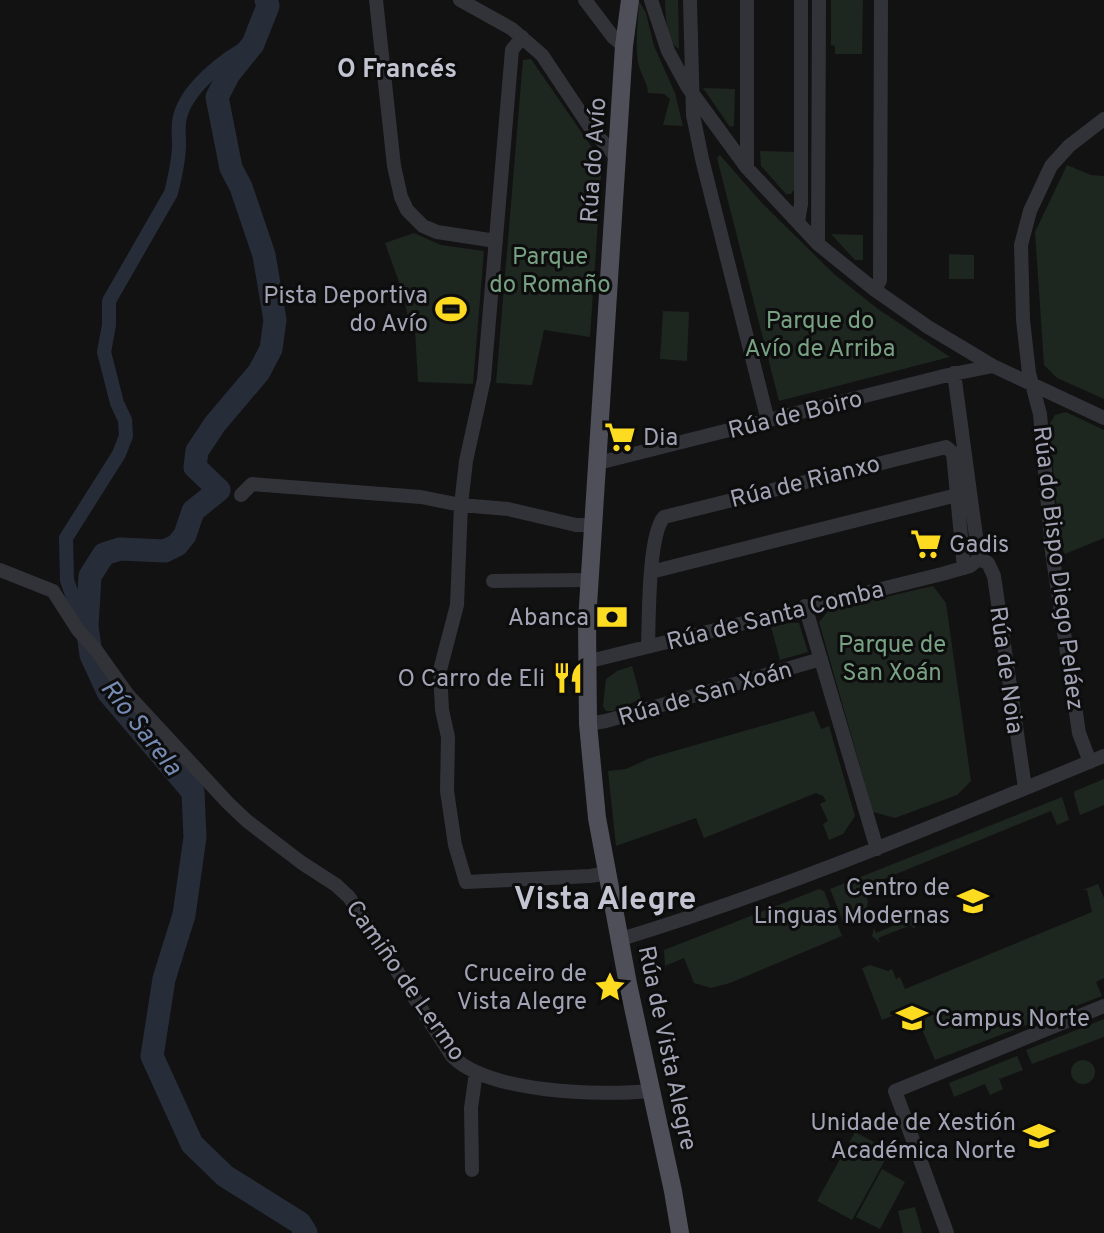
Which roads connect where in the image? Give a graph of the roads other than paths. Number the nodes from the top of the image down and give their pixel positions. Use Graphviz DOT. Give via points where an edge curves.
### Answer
graph roads {
  1 [pos="376,0"];
  2 [pos="460,0"];
  3 [pos="585,0"];
  4 [pos="651,0"];
  5 [pos="658,0"];
  6 [pos="690,0"];
  7 [pos="747,0"];
  8 [pos="801,0"];
  9 [pos="819,0"];
  10 [pos="881,0"];
  11 [pos="628,2"];
  12 [pos="659,20"];
  13 [pos="522,37"];
  14 [pos="624,46"];
  15 [pos="692,94"];
  16 [pos="1104,119"];
  17 [pos="720,133"];
  18 [pos="702,155"];
  19 [pos="617,158"];
  20 [pos="747,168"];
  21 [pos="798,222"];
  22 [pos="496,241"];
  23 [pos="818,244"];
  24 [pos="875,290"];
  25 [pos="993,366"];
  26 [pos="954,373"];
  27 [pos="1033,384"];
  28 [pos="1067,401"];
  29 [pos="1040,414"];
  30 [pos="1104,418"];
  31 [pos="768,421"];
  32 [pos="598,463"];
  33 [pos="242,495"];
  34 [pos="957,495"];
  35 [pos="461,505"];
  36 [pos="593,526"];
  37 [pos="979,559"];
  38 [pos="964,568"];
  39 [pos="0,570"];
  40 [pos="651,572"];
  41 [pos="590,580"];
  42 [pos="493,581"];
  43 [pos="805,606"];
  44 [pos="648,646"];
  45 [pos="821,659"];
  46 [pos="586,662"];
  47 [pos="588,724"];
  48 [pos="1097,759"];
  49 [pos="1025,788"];
  50 [pos="877,849"];
  51 [pos="609,873"];
  52 [pos="466,882"];
  53 [pos="472,896"];
  54 [pos="621,939"];
  55 [pos="1104,1006"];
  56 [pos="476,1072"];
  57 [pos="650,1091"];
  58 [pos="472,1170"];
  59 [pos="680,1233"];
  60 [pos="947,1233"];
  1 -- 22 [label="street" via="401,197 423,226"];
  2 -- 13 [label="street"];
  3 -- 14 [label="street"];
  4 -- 12 [label="street"];
  5 -- 12 [label="street"];
  6 -- 15 [label="street"];
  7 -- 20 [label="street"];
  8 -- 21 [label="street"];
  9 -- 23 [label="street"];
  10 -- 24 [label="street" via="880,280"];
  11 -- 14 [label="main road, Rúa do Avío"];
  12 -- 15 [label="street" via="668,51"];
  13 -- 19 [label="street" via="542,55 590,127"];
  13 -- 22 [label="street" via="512,50"];
  14 -- 19 [label="main road, Rúa do Avío"];
  15 -- 17 [label="street"];
  15 -- 18 [label="street"];
  16 -- 27 [label="street, Rúa do Bispo Diego Peláez" via="1051,166 1024,228 1023,320"];
  17 -- 18 [label="street"];
  17 -- 20 [label="street"];
  18 -- 31 [label="street"];
  19 -- 32 [label="main road, Rúa do Avío"];
  20 -- 21 [label="street"];
  21 -- 23 [label="street"];
  22 -- 35 [label="street" via="484,379"];
  23 -- 24 [label="street"];
  24 -- 25 [label="street"];
  25 -- 26 [label="street, Rúa de Boiro"];
  25 -- 27 [label="street"];
  26 -- 31 [label="street, Rúa de Boiro"];
  26 -- 37 [label="street, Rúa de Noia"];
  27 -- 28 [label="street"];
  27 -- 29 [label="street, Rúa do Bispo Diego Peláez"];
  28 -- 29 [label="street, Rúa do Bispo Diego Peláez" via="1054,402"];
  28 -- 30 [label="street"];
  29 -- 48 [label="street, Rúa do Bispo Diego Peláez" via="1052,552 1079,733"];
  31 -- 32 [label="street, Rúa de Boiro"];
  32 -- 36 [label="main road, Rúa do Avío"];
  33 -- 35 [label="street" via="252,484 421,497"];
  34 -- 38 [label="street"];
  34 -- 40 [label="street"];
  34 -- 40 [label="street, Rúa de Rianxo" via="952,450 946,446 683,512 659,522"];
  35 -- 36 [label="street"];
  35 -- 52 [label="street" via="457,605 440,670 448,737 447,791"];
  36 -- 41 [label="main road, Rúa de Vista Alegre"];
  37 -- 38 [label="street"];
  37 -- 49 [label="street, Rúa de Noia" via="992,568"];
  38 -- 43 [label="street, Rúa de Santa Comba"];
  39 -- 56 [label="street, Camiño de Lermo" via="53,591 128,695 228,803 349,897 452,1056"];
  40 -- 44 [label="street"];
  41 -- 42 [label="street"];
  41 -- 46 [label="main road, Rúa de Vista Alegre"];
  43 -- 44 [label="street, Rúa de Santa Comba"];
  43 -- 45 [label="street, Rúa de San Xoán"];
  44 -- 46 [label="street, Rúa de Santa Comba"];
  45 -- 47 [label="street, Rúa de San Xoán"];
  45 -- 50 [label="street, Rúa de San Xoán"];
  46 -- 47 [label="main road, Rúa de Vista Alegre"];
  47 -- 51 [label="main road, Rúa de Vista Alegre" via="597,818"];
  48 -- 49 [label="street"];
  49 -- 50 [label="street"];
  50 -- 54 [label="street" via="706,913"];
  51 -- 52 [label="street"];
  51 -- 54 [label="main road, Rúa de Vista Alegre"];
  52 -- 53 [label="street"];
  54 -- 57 [label="main road, Rúa de Vista Alegre"];
  55 -- 60 [label="street" via="895,1091"];
  56 -- 57 [label="street, Camiño de Lermo" via="561,1092"];
  56 -- 58 [label="street" via="471,1108"];
  57 -- 59 [label="main road, Rúa de Vista Alegre"];
}
